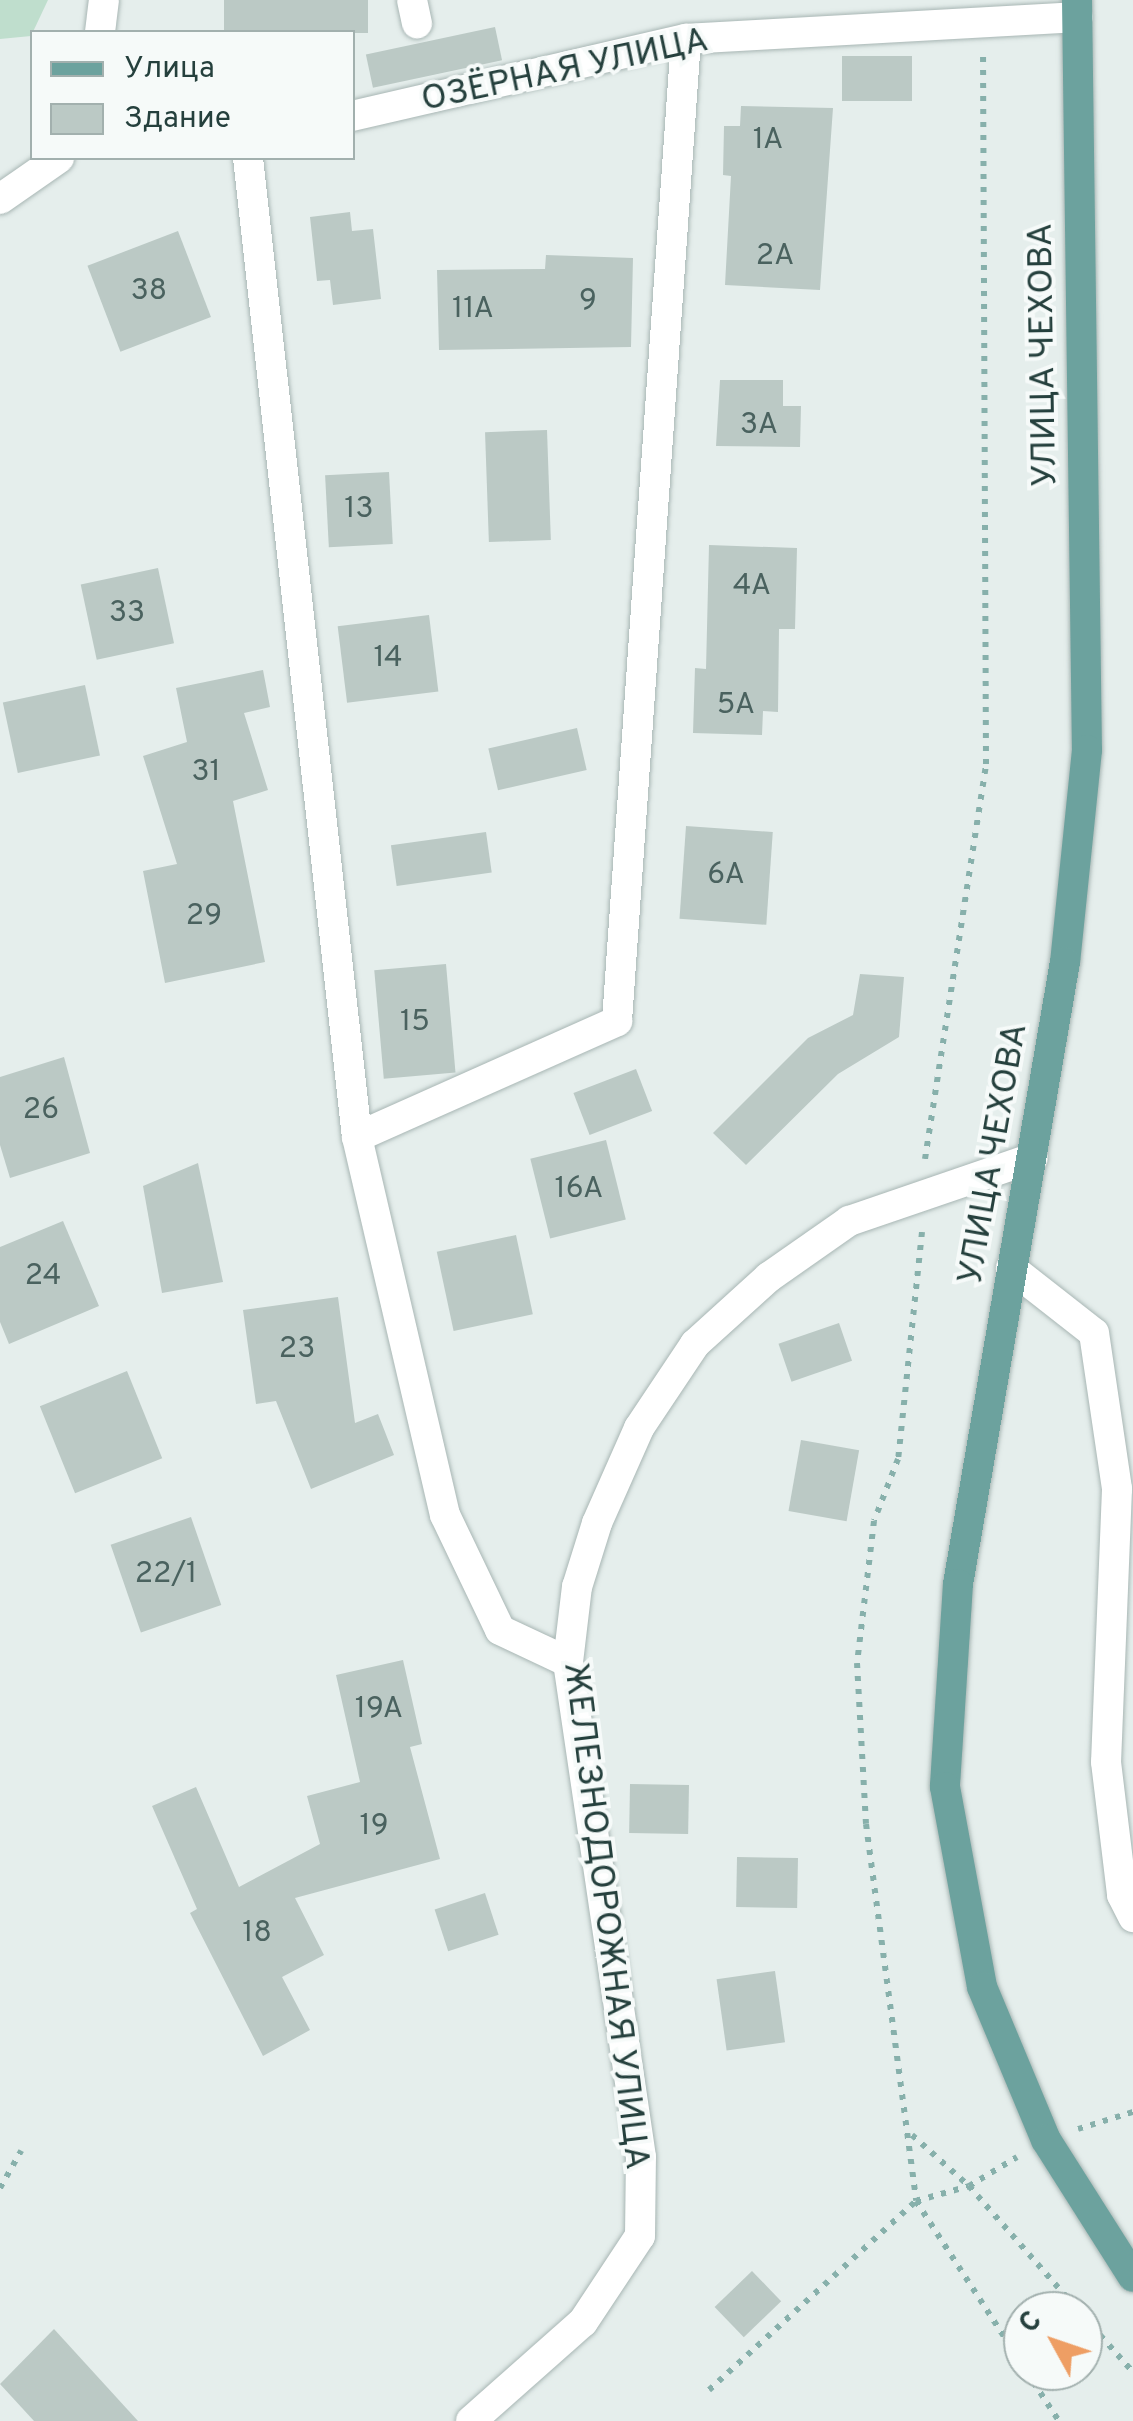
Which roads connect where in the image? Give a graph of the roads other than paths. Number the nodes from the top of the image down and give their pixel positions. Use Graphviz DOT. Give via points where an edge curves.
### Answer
graph roads {
  1 [pos="104,0"];
  2 [pos="1077,9"];
  3 [pos="982,10"];
  4 [pos="100,30"];
  5 [pos="686,39"];
  6 [pos="355,115"];
  7 [pos="56,160"];
  8 [pos="248,160"];
  9 [pos="0,199"];
  10 [pos="357,1137"];
  11 [pos="1033,1158"];
  12 [pos="1011,1268"];
  13 [pos="568,1662"];
  14 [pos="1133,1916"];
  15 [pos="1133,2277"];
  16 [pos="470,2421"];
  1 -- 4 [label="street"];
  2 -- 3 [label="street, ОЗЁРНАЯ УЛИЦА"];
  2 -- 11 [label="main road, УЛИЦА ЧЕХОВА" via="1087,750 1066,962"];
  3 -- 5 [label="street, ОЗЁРНАЯ УЛИЦА"];
  5 -- 6 [label="street, ОЗЁРНАЯ УЛИЦА"];
  5 -- 10 [label="street" via="617,1021"];
  7 -- 9 [label="street"];
  8 -- 10 [label="street"];
  10 -- 13 [label="street" via="445,1515 500,1630"];
  11 -- 12 [label="main road, УЛИЦА ЧЕХОВА"];
  11 -- 13 [label="street, ЖЕЛЕЗНОДОРОЖНАЯ УЛИЦА" via="850,1221 768,1276 695,1344 640,1428 597,1524 578,1587"];
  12 -- 14 [label="street" via="1094,1333 1117,1489 1106,1762 1122,1895"];
  12 -- 15 [label="main road, УЛИЦА ЧЕХОВА" via="958,1584 945,1788 982,1986 1046,2140"];
  13 -- 16 [label="street, ЖЕЛЕЗНОДОРОЖНАЯ УЛИЦА" via="641,2157 640,2236 584,2322"];
}
